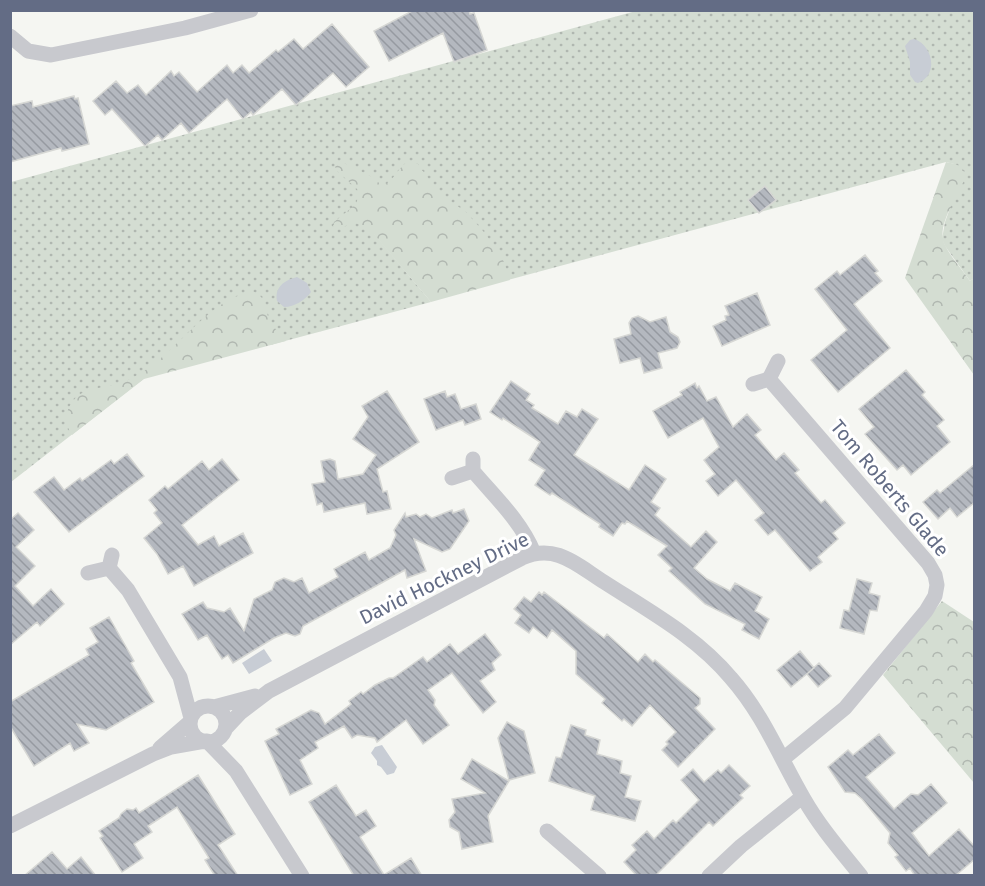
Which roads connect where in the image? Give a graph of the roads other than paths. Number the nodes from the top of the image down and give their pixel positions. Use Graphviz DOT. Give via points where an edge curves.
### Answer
graph roads {
  1 [pos="251,10"];
  2 [pos="13,43"];
  3 [pos="778,361"];
  4 [pos="769,379"];
  5 [pos="753,384"];
  6 [pos="452,478"];
  7 [pos="534,553"];
  8 [pos="88,573"];
  9 [pos="180,677"];
  10 [pos="269,691"];
  11 [pos="212,707"];
  12 [pos="191,720"];
  13 [pos="224,731"];
  14 [pos="206,741"];
  15 [pos="153,754"];
  16 [pos="783,759"];
  17 [pos="236,771"];
  18 [pos="802,797"];
  19 [pos="10,826"];
  20 [pos="547,831"];
  21 [pos="302,876"];
  22 [pos="599,876"];
  23 [pos="709,876"];
  24 [pos="861,876"];
  1 -- 2 [label="street" via="62,54 35,53"];
  3 -- 4 [label="street"];
  4 -- 5 [label="street"];
  4 -- 16 [label="street, Tom Roberts Glade" via="928,563 937,585 926,611 864,687 827,725"];
  6 -- 7 [label="street" via="473,465 526,533"];
  7 -- 10 [label="street, David Hockney Drive"];
  7 -- 16 [label="street, David Hockney Drive" via="560,555 697,644 745,694"];
  8 -- 9 [label="street" via="110,561"];
  9 -- 11 [label="street"];
  9 -- 12 [label="street"];
  10 -- 11 [label="street, David Hockney Drive"];
  10 -- 13 [label="street, David Hockney Drive"];
  11 -- 12 [label="street" via="197,710"];
  11 -- 13 [label="street" via="225,717"];
  12 -- 14 [label="street" via="192,732"];
  12 -- 15 [label="street"];
  13 -- 14 [label="street" via="218,738"];
  13 -- 17 [label="street"];
  14 -- 15 [label="street"];
  14 -- 17 [label="street"];
  15 -- 19 [label="street"];
  16 -- 18 [label="street, David Hockney Drive"];
  17 -- 21 [label="street"];
  18 -- 23 [label="street"];
  18 -- 24 [label="street, David Hockney Drive"];
  20 -- 22 [label="street"];
}
